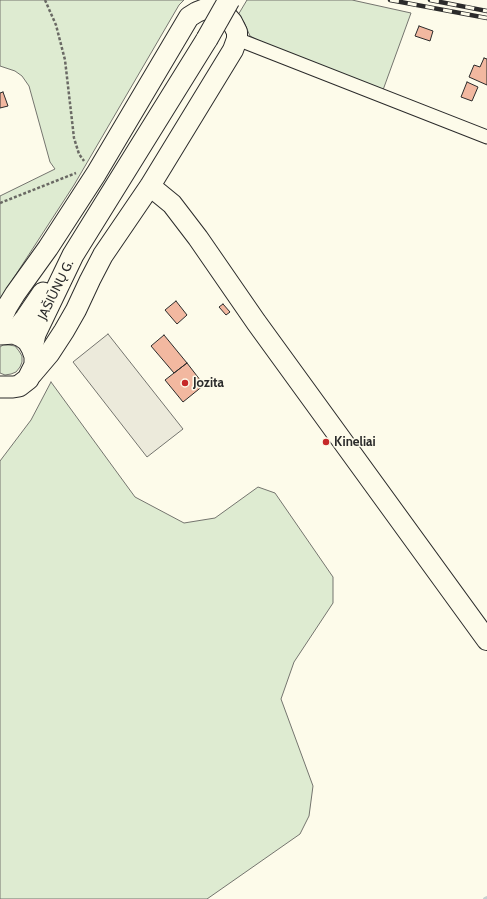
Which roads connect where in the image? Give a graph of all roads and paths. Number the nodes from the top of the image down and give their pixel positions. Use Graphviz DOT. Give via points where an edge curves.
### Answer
graph roads {
  1 [pos="45,0"];
  2 [pos="229,0"];
  3 [pos="237,39"];
  4 [pos="487,137"];
  5 [pos="92,171"];
  6 [pos="150,186"];
  7 [pos="0,203"];
  8 [pos="73,255"];
  9 [pos="5,330"];
  10 [pos="32,348"];
  11 [pos="32,374"];
  12 [pos="2,389"];
  13 [pos="487,640"];
  1 -- 5 [label="path" via="56,25 65,60 74,138 79,154"];
  2 -- 8 [label="highway, bridge"];
  3 -- 4 [label="street"];
  3 -- 5 [label="main road" via="232,22 216,9 205,9 189,17"];
  3 -- 6 [label="main road" via="233,50"];
  5 -- 7 [label="path"];
  5 -- 9 [label="main road" via="48,248 14,294 7,307"];
  6 -- 11 [label="main road" via="103,255 64,331"];
  6 -- 13 [label="main road" via="172,204 198,238"];
  8 -- 9 [label="highway, JAŠIŪNŲ G." via="45,289 26,318"];
  8 -- 10 [label="highway, JAŠIŪNŲ G." via="35,334"];
  9 -- 10 [label="highway" via="24,339"];
  10 -- 11 [label="highway, JAŠIŪNŲ G." via="35,365"];
  11 -- 12 [label="highway" via="19,386"];
}
